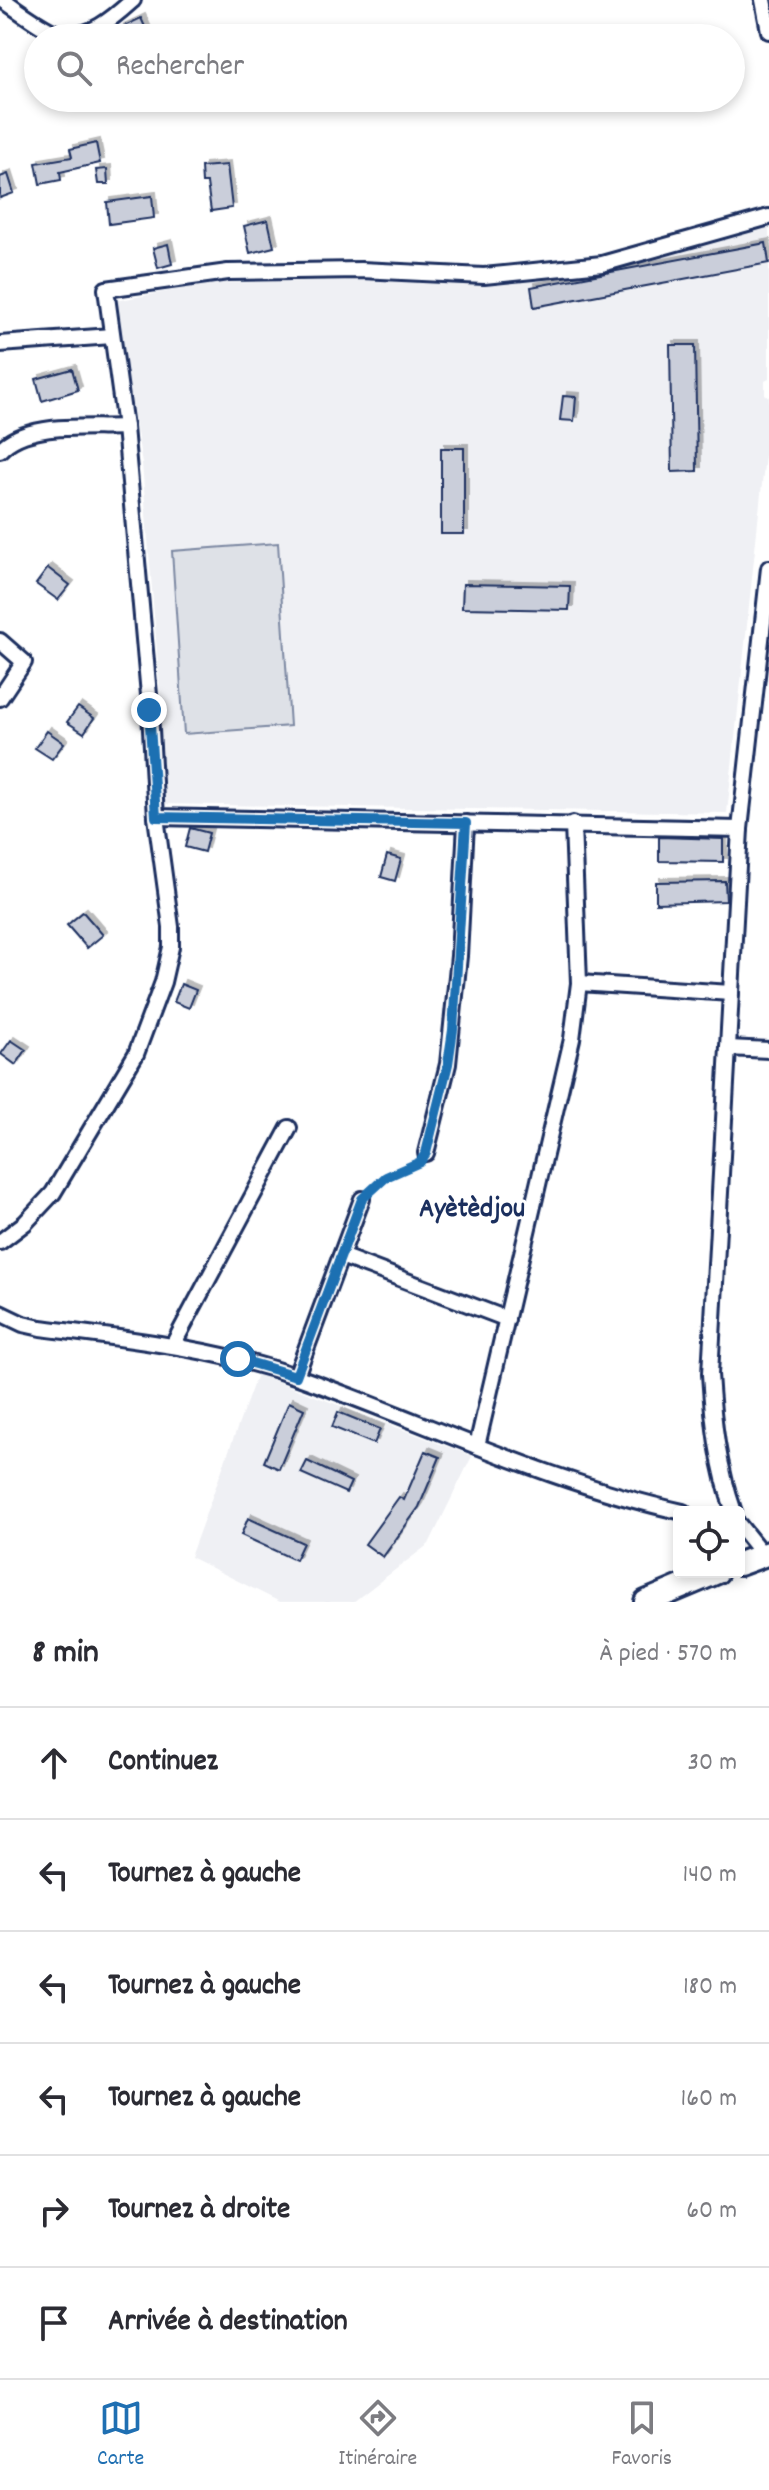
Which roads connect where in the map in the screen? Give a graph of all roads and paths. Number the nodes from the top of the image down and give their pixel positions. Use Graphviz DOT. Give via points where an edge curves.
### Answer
graph roads {
  1 [pos="3,0"];
  2 [pos="133,0"];
  3 [pos="763,0"];
  4 [pos="42,24"];
  5 [pos="102,24"];
  6 [pos="769,31"];
  7 [pos="769,217"];
  8 [pos="112,336"];
  9 [pos="0,344"];
  10 [pos="125,427"];
  11 [pos="0,450"];
  12 [pos="769,568"];
  13 [pos="0,641"];
  14 [pos="0,698"];
  15 [pos="156,817"];
  16 [pos="466,823"];
  17 [pos="573,824"];
  18 [pos="740,829"];
  19 [pos="579,983"];
  20 [pos="731,993"];
  21 [pos="728,1048"];
  22 [pos="769,1050"];
  23 [pos="289,1128"];
  24 [pos="426,1153"];
  25 [pos="362,1199"];
  26 [pos="0,1242"];
  27 [pos="341,1256"];
  28 [pos="0,1313"];
  29 [pos="507,1319"];
  30 [pos="173,1345"];
  31 [pos="296,1376"];
  32 [pos="477,1446"];
  33 [pos="732,1506"];
  34 [pos="673,1509"];
  35 [pos="745,1531"];
  36 [pos="766,1554"];
  37 [pos="745,1562"];
  38 [pos="703,1578"];
  39 [pos="646,1602"];
  1 -- 4 [label="street"];
  2 -- 5 [label="street"];
  3 -- 6 [label="street"];
  7 -- 8 [label="street" via="602,264 484,276 361,270 228,272 106,289"];
  8 -- 9 [label="street"];
  8 -- 10 [label="street"];
  10 -- 11 [label="street" via="37,430 16,436"];
  10 -- 15 [label="street"];
  12 -- 18 [label="street"];
  13 -- 14 [label="street" via="24,662"];
  15 -- 16 [label="street"];
  15 -- 26 [label="street" via="171,947 146,1033 53,1193"];
  16 -- 17 [label="street"];
  16 -- 24 [label="street" via="453,1030"];
  17 -- 18 [label="street"];
  17 -- 19 [label="street"];
  18 -- 20 [label="street"];
  19 -- 20 [label="street"];
  19 -- 29 [label="street" via="563,1084"];
  20 -- 21 [label="street"];
  21 -- 22 [label="street"];
  21 -- 33 [label="street" via="710,1374 714,1433"];
  23 -- 30 [label="street"];
  24 -- 25 [label="path"];
  25 -- 27 [label="street"];
  27 -- 29 [label="street"];
  27 -- 31 [label="street"];
  28 -- 30 [label="street" via="41,1328"];
  29 -- 32 [label="street"];
  30 -- 31 [label="street"];
  31 -- 32 [label="street"];
  32 -- 34 [label="street" via="600,1491"];
  35 -- 36 [label="street"];
  36 -- 37 [label="main road"];
  38 -- 39 [label="main road"];
}
